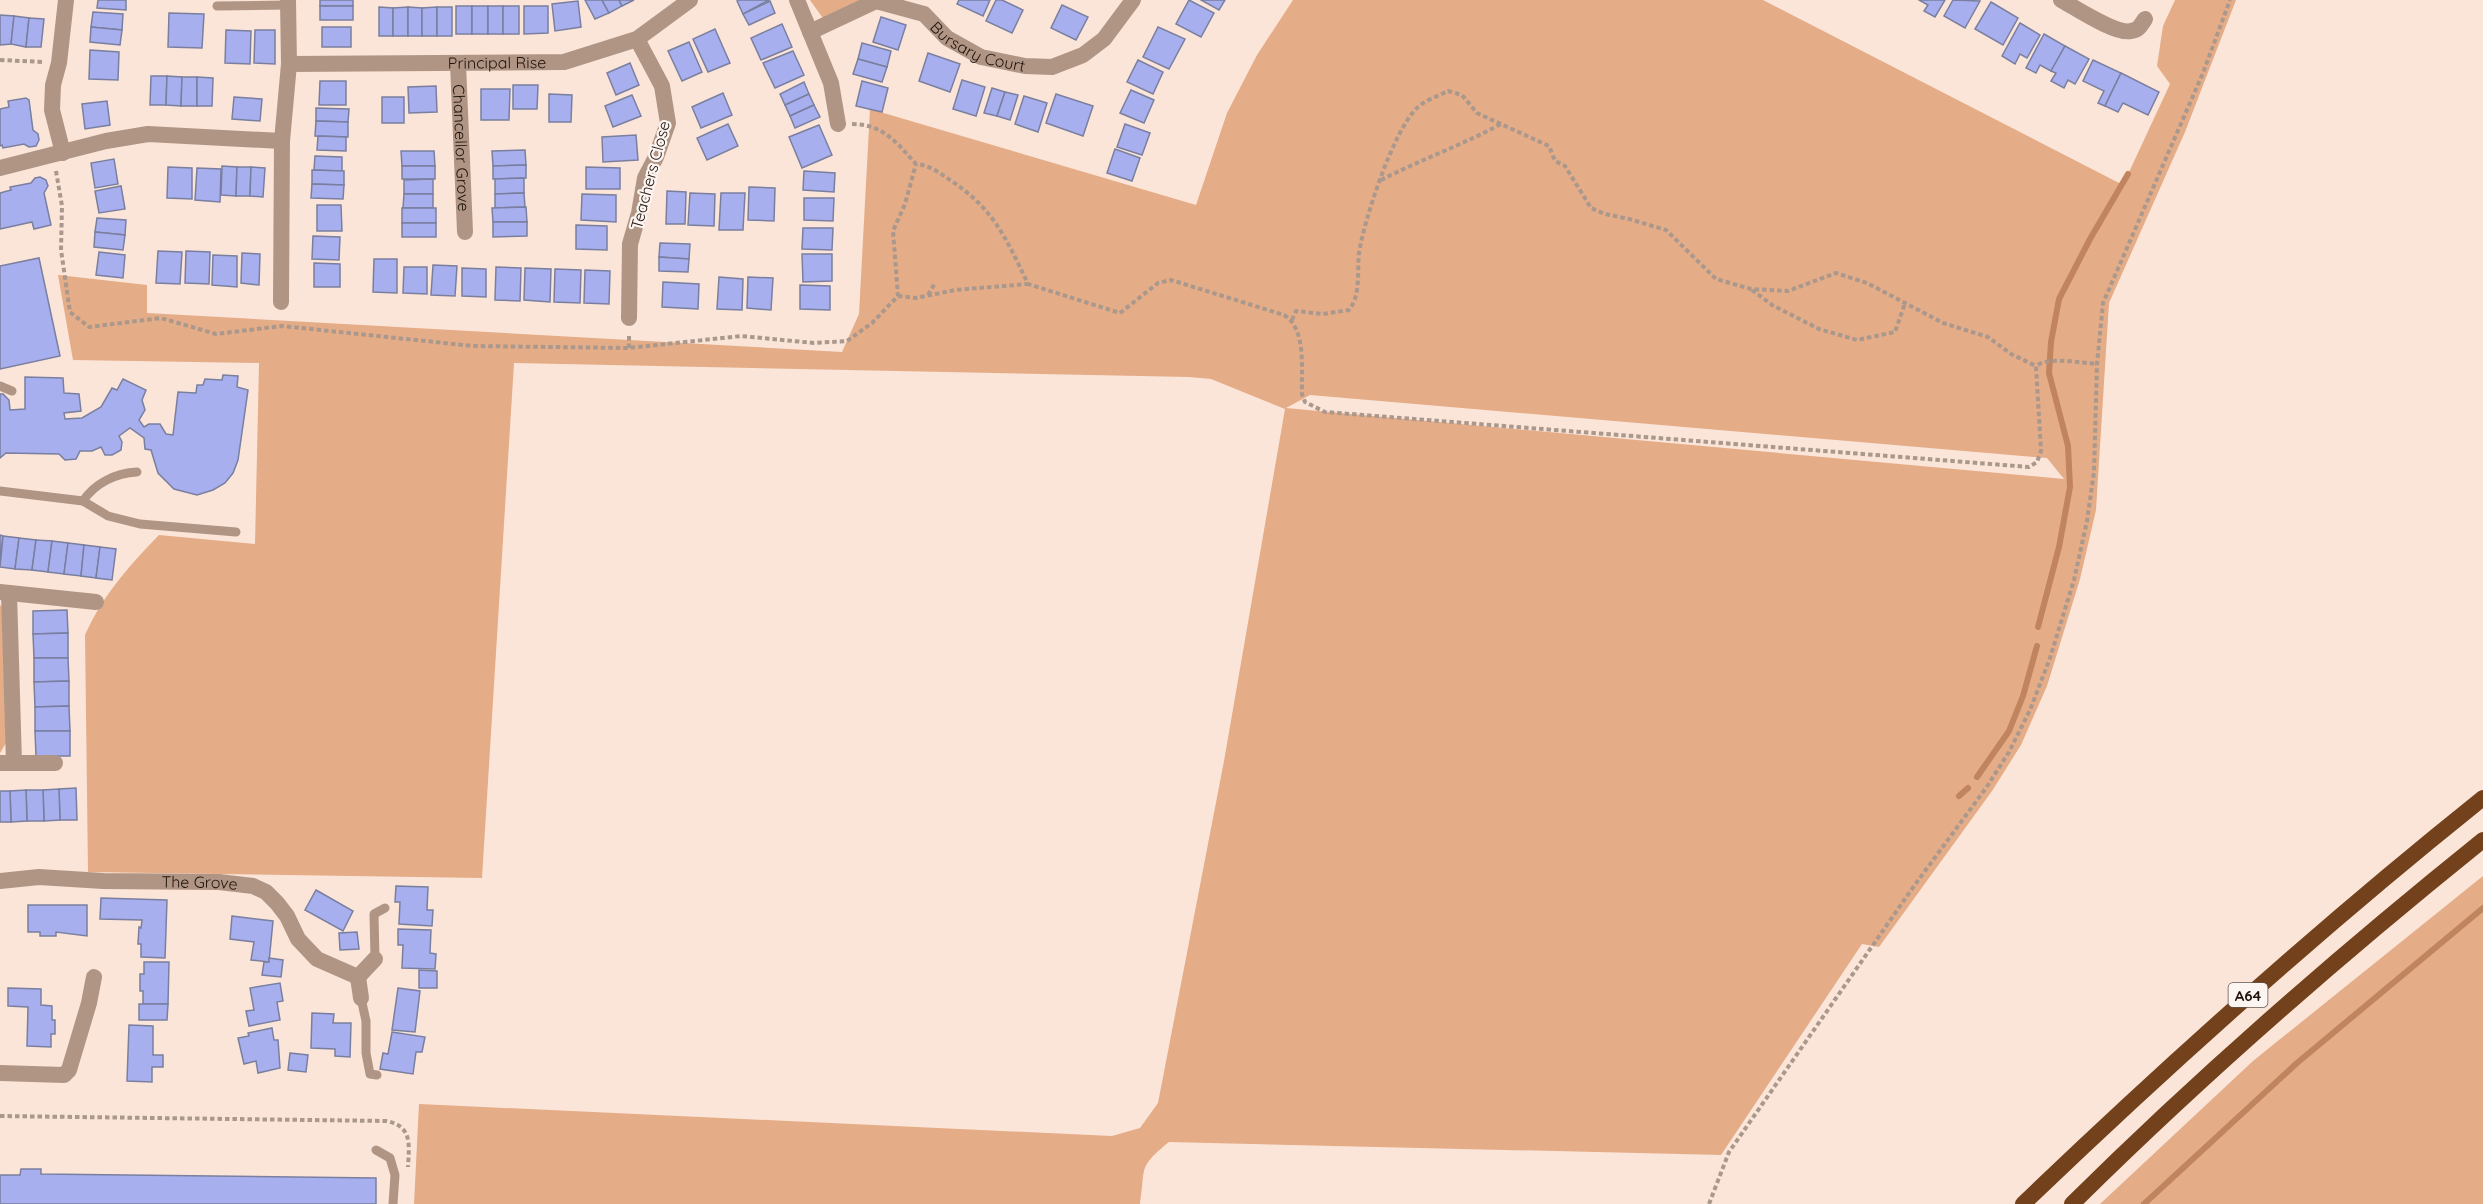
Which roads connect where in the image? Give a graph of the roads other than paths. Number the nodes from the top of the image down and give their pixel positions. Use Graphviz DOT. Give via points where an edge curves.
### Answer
graph roads {
  1 [pos="66,0"];
  2 [pos="690,0"];
  3 [pos="797,0"];
  4 [pos="1133,0"];
  5 [pos="2061,0"];
  6 [pos="288,3"];
  7 [pos="217,6"];
  8 [pos="2145,19"];
  9 [pos="810,32"];
  10 [pos="637,39"];
  11 [pos="289,64"];
  12 [pos="458,64"];
  13 [pos="837,124"];
  14 [pos="282,141"];
  15 [pos="58,155"];
  16 [pos="0,168"];
  17 [pos="465,232"];
  18 [pos="281,302"];
  19 [pos="629,318"];
  20 [pos="0,386"];
  21 [pos="12,391"];
  22 [pos="137,472"];
  23 [pos="0,492"];
  24 [pos="83,501"];
  25 [pos="236,532"];
  26 [pos="4,593"];
  27 [pos="96,602"];
  28 [pos="7,763"];
  29 [pos="55,763"];
  30 [pos="2483,798"];
  31 [pos="2483,840"];
  32 [pos="0,881"];
  33 [pos="385,908"];
  34 [pos="375,959"];
  35 [pos="94,977"];
  36 [pos="358,977"];
  37 [pos="361,998"];
  38 [pos="0,1073"];
  39 [pos="377,1075"];
  40 [pos="376,1150"];
  41 [pos="393,1204"];
  42 [pos="2023,1204"];
  43 [pos="2072,1204"];
  1 -- 15 [label="street" via="53,85"];
  2 -- 10 [label="street, Principal Rise"];
  3 -- 9 [label="street"];
  4 -- 9 [label="street, Bursary Court" via="1104,39 1083,55 1052,67 981,57 947,38 924,14 876,1"];
  5 -- 8 [label="street" via="2118,30 2129,32 2139,28"];
  6 -- 7 [label="lane"];
  6 -- 11 [label="street"];
  9 -- 13 [label="street" via="831,83"];
  10 -- 12 [label="street, Principal Rise" via="564,62"];
  10 -- 19 [label="street, Teachers Close" via="662,86 668,123 645,178 630,244"];
  11 -- 12 [label="street, Principal Rise"];
  11 -- 14 [label="street"];
  12 -- 17 [label="street, Chancellor Grove"];
  14 -- 15 [label="street" via="148,134"];
  14 -- 18 [label="street"];
  15 -- 16 [label="street"];
  20 -- 21 [label="lane"];
  22 -- 24 [label="lane" via="124,472 103,482"];
  23 -- 24 [label="lane"];
  24 -- 25 [label="lane" via="108,516 140,524"];
  26 -- 27 [label="street"];
  26 -- 28 [label="street"];
  28 -- 29 [label="street"];
  30 -- 42 [label="highway, A64" via="2283,963"];
  31 -- 43 [label="highway, A64" via="2203,1078"];
  32 -- 36 [label="street, The Grove" via="39,877 253,886 277,903 298,939 317,959"];
  33 -- 34 [label="lane" via="374,914"];
  34 -- 36 [label="street"];
  35 -- 38 [label="street" via="69,1070 64,1075"];
  36 -- 37 [label="street"];
  37 -- 39 [label="lane" via="367,1028 367,1066 370,1074"];
  40 -- 41 [label="lane" via="390,1158 395,1174"];
}
